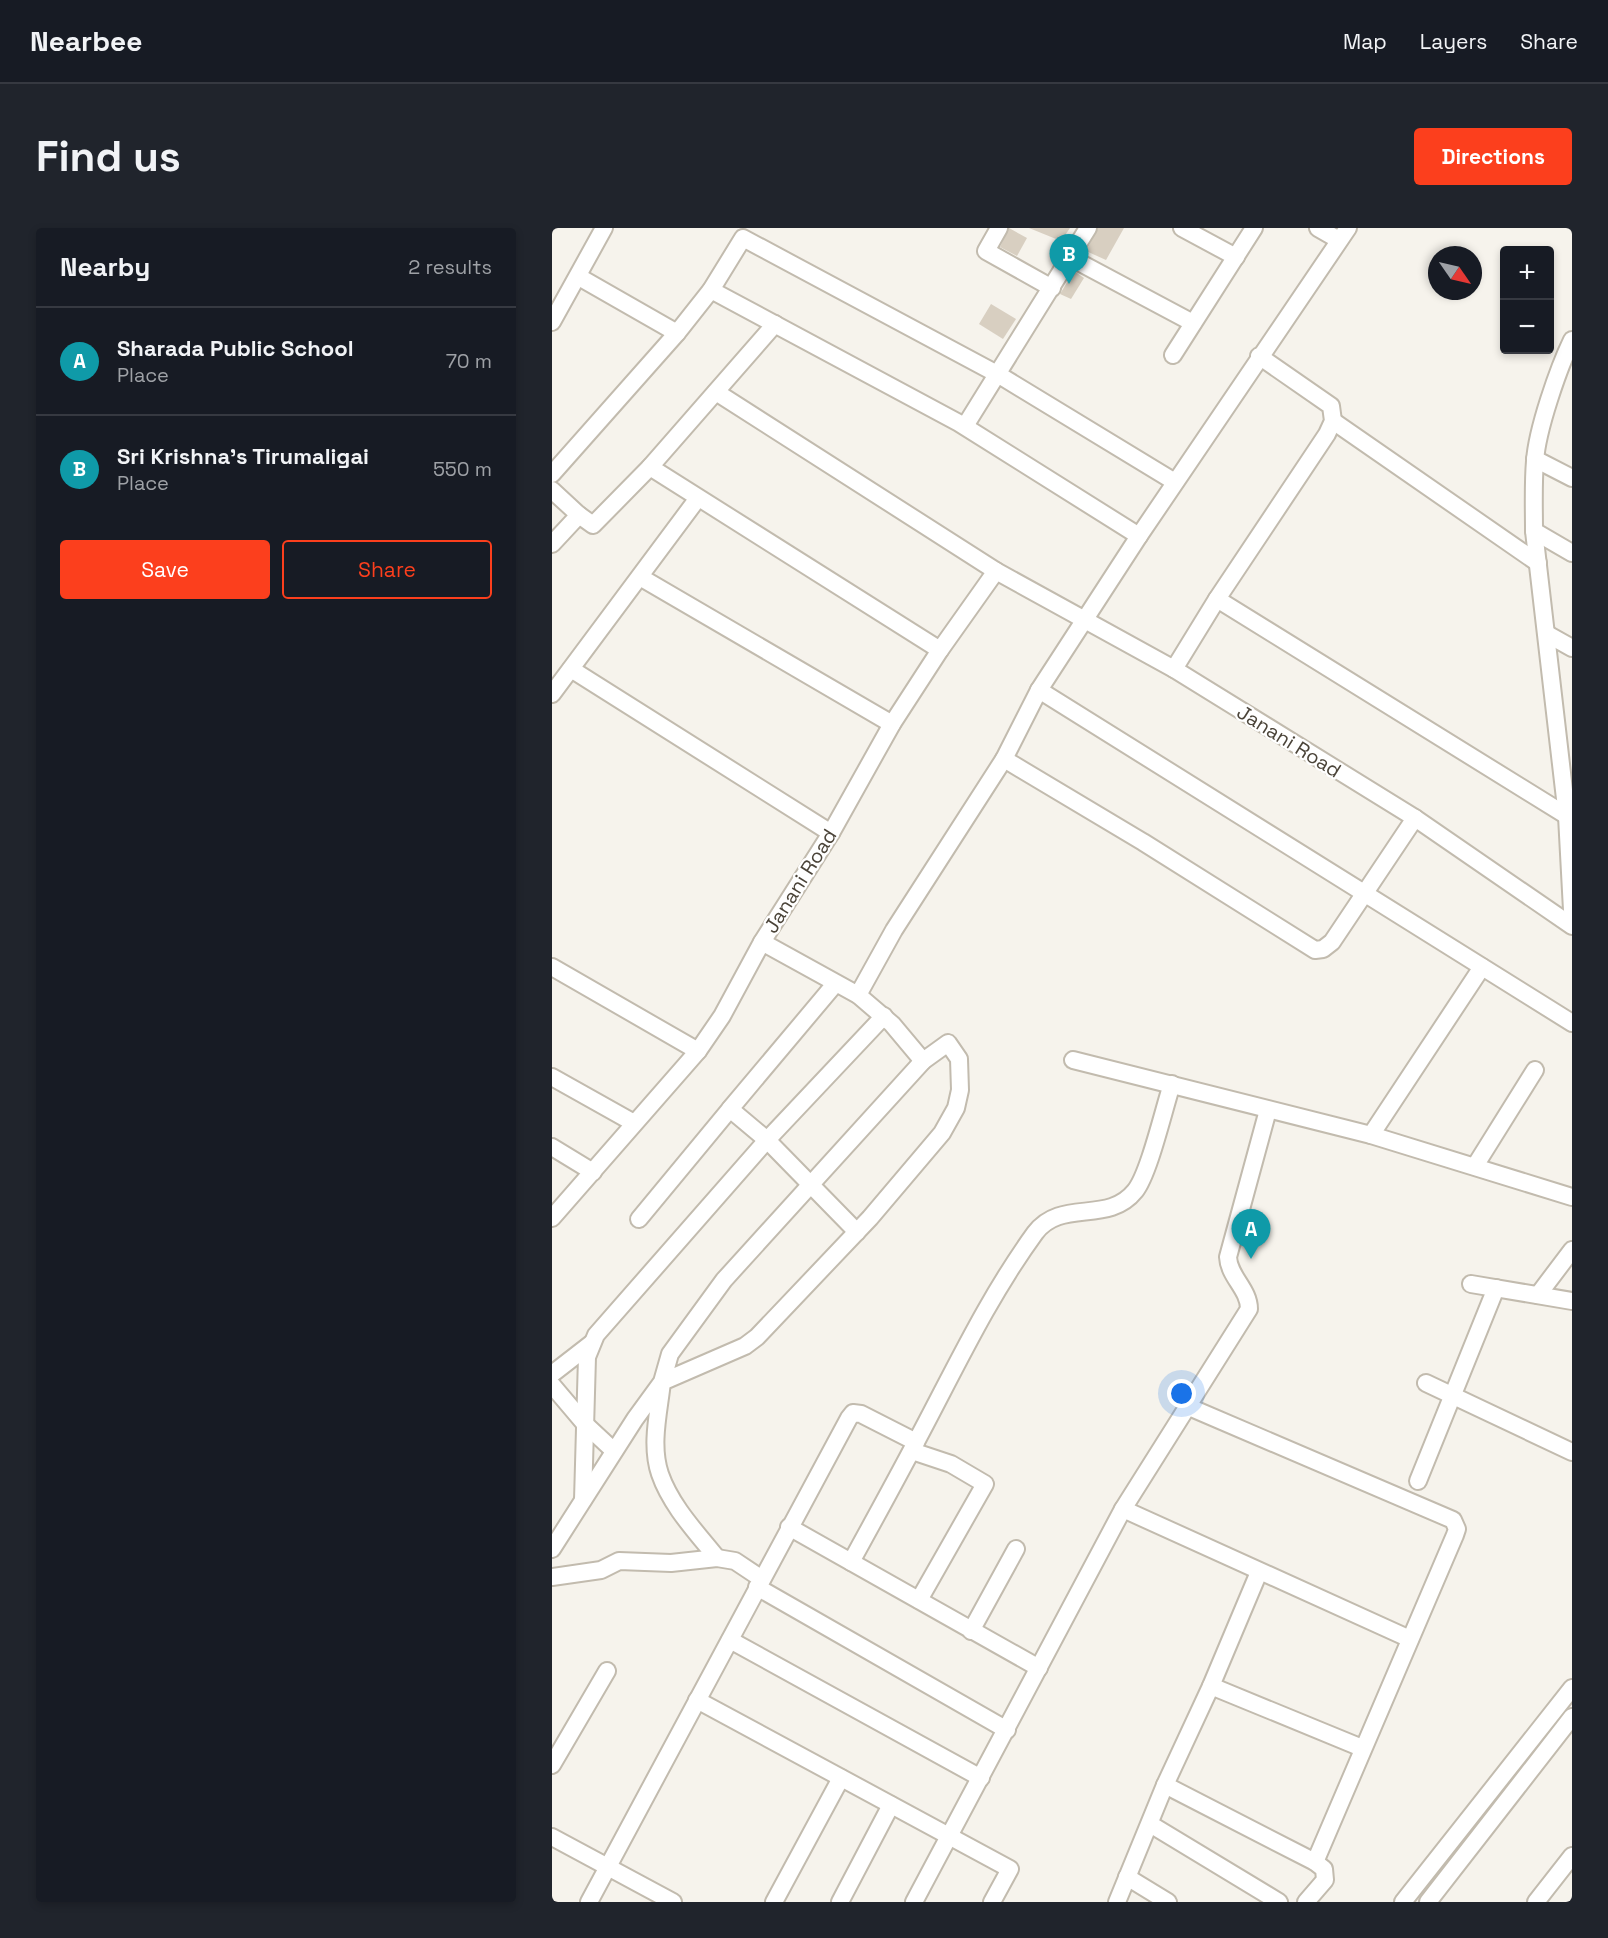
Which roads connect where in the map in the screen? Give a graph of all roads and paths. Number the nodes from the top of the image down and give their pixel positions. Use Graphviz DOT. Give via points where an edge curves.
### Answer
graph roads {
  1 [pos="604,228"];
  2 [pos="999,228"];
  3 [pos="1089,228"];
  4 [pos="1182,228"];
  5 [pos="1254,228"];
  6 [pos="1318,228"];
  7 [pos="1344,234"];
  8 [pos="1236,257"];
  9 [pos="1071,258"];
  10 [pos="579,277"];
  11 [pos="1052,288"];
  12 [pos="711,290"];
  13 [pos="552,322"];
  14 [pos="1193,323"];
  15 [pos="775,324"];
  16 [pos="677,333"];
  17 [pos="1572,340"];
  18 [pos="1173,355"];
  19 [pos="1259,356"];
  20 [pos="999,375"];
  21 [pos="716,392"];
  22 [pos="1333,421"];
  23 [pos="965,426"];
  24 [pos="1535,459"];
  25 [pos="650,467"];
  26 [pos="552,474"];
  27 [pos="1572,478"];
  28 [pos="1175,482"];
  29 [pos="552,490"];
  30 [pos="698,498"];
  31 [pos="579,515"];
  32 [pos="1534,531"];
  33 [pos="1139,536"];
  34 [pos="552,544"];
  35 [pos="1572,554"];
  36 [pos="1538,563"];
  37 [pos="996,571"];
  38 [pos="640,577"];
  39 [pos="1217,599"];
  40 [pos="1085,621"];
  41 [pos="1547,634"];
  42 [pos="1572,648"];
  43 [pos="940,650"];
  44 [pos="571,669"];
  45 [pos="1174,669"];
  46 [pos="1039,690"];
  47 [pos="552,694"];
  48 [pos="892,724"];
  49 [pos="1004,759"];
  50 [pos="1414,818"];
  51 [pos="1569,818"];
  52 [pos="831,833"];
  53 [pos="1365,895"];
  54 [pos="1572,910"];
  55 [pos="1572,926"];
  56 [pos="762,942"];
  57 [pos="552,967"];
  58 [pos="1482,967"];
  59 [pos="835,984"];
  60 [pos="858,995"];
  61 [pos="884,1016"];
  62 [pos="1572,1023"];
  63 [pos="698,1051"];
  64 [pos="1073,1060"];
  65 [pos="923,1061"];
  66 [pos="1535,1070"];
  67 [pos="552,1077"];
  68 [pos="1172,1084"];
  69 [pos="730,1109"];
  70 [pos="1268,1110"];
  71 [pos="634,1123"];
  72 [pos="1371,1135"];
  73 [pos="767,1140"];
  74 [pos="552,1147"];
  75 [pos="1475,1166"];
  76 [pos="593,1172"];
  77 [pos="810,1185"];
  78 [pos="1572,1197"];
  79 [pos="552,1218"];
  80 [pos="639,1219"];
  81 [pos="857,1232"];
  82 [pos="1572,1250"];
  83 [pos="1471,1284"];
  84 [pos="1496,1288"];
  85 [pos="1538,1295"];
  86 [pos="1572,1300"];
  87 [pos="592,1343"];
  88 [pos="552,1374"];
  89 [pos="662,1382"];
  90 [pos="1426,1383"];
  91 [pos="552,1385"];
  92 [pos="1452,1395"];
  93 [pos="1189,1407"];
  94 [pos="585,1424"];
  95 [pos="914,1447"];
  96 [pos="614,1451"];
  97 [pos="1572,1452"];
  98 [pos="1418,1480"];
  99 [pos="583,1501"];
  100 [pos="1124,1509"];
  101 [pos="789,1527"];
  102 [pos="552,1549"];
  103 [pos="1016,1550"];
  104 [pos="717,1558"];
  105 [pos="851,1562"];
  106 [pos="1259,1572"];
  107 [pos="552,1577"];
  108 [pos="760,1583"];
  109 [pos="920,1600"];
  110 [pos="971,1631"];
  111 [pos="1410,1639"];
  112 [pos="730,1640"];
  113 [pos="1038,1668"];
  114 [pos="607,1671"];
  115 [pos="1211,1686"];
  116 [pos="1569,1698"];
  117 [pos="697,1700"];
  118 [pos="1572,1717"];
  119 [pos="1007,1730"];
  120 [pos="1362,1748"];
  121 [pos="552,1765"];
  122 [pos="841,1778"];
  123 [pos="981,1778"];
  124 [pos="1165,1785"];
  125 [pos="891,1805"];
  126 [pos="1150,1824"];
  127 [pos="552,1837"];
  128 [pos="950,1837"];
  129 [pos="1572,1856"];
  130 [pos="1315,1862"];
  131 [pos="608,1868"];
  132 [pos="1127,1877"];
  133 [pos="589,1902"];
  134 [pos="673,1902"];
  135 [pos="774,1902"];
  136 [pos="840,1902"];
  137 [pos="914,1902"];
  138 [pos="992,1902"];
  139 [pos="1117,1902"];
  140 [pos="1168,1902"];
  141 [pos="1279,1902"];
  142 [pos="1306,1902"];
  143 [pos="1403,1902"];
  144 [pos="1428,1902"];
  145 [pos="1536,1902"];
  1 -- 10 [label="street"];
  2 -- 11 [label="street" via="986,251"];
  3 -- 9 [label="street"];
  4 -- 8 [label="street"];
  5 -- 8 [label="street"];
  6 -- 7 [label="street"];
  7 -- 19 [label="street"];
  8 -- 14 [label="street"];
  9 -- 11 [label="street"];
  9 -- 14 [label="street"];
  10 -- 13 [label="street"];
  10 -- 16 [label="street"];
  11 -- 20 [label="street"];
  12 -- 15 [label="street"];
  12 -- 16 [label="street"];
  12 -- 20 [label="street" via="743,238"];
  14 -- 18 [label="street"];
  15 -- 21 [label="street"];
  15 -- 23 [label="street"];
  16 -- 26 [label="street"];
  17 -- 24 [label="street" via="1551,394"];
  19 -- 22 [label="street" via="1330,406"];
  19 -- 28 [label="street"];
  20 -- 23 [label="street"];
  20 -- 28 [label="street"];
  21 -- 25 [label="street"];
  21 -- 37 [label="street, Janani Road"];
  22 -- 36 [label="street"];
  22 -- 39 [label="street"];
  23 -- 33 [label="street"];
  24 -- 27 [label="street"];
  24 -- 32 [label="street"];
  25 -- 30 [label="street"];
  25 -- 31 [label="street" via="593,525"];
  28 -- 33 [label="street"];
  29 -- 31 [label="street"];
  30 -- 38 [label="street"];
  30 -- 43 [label="street"];
  31 -- 34 [label="street"];
  32 -- 35 [label="street"];
  32 -- 36 [label="street"];
  33 -- 40 [label="street"];
  36 -- 41 [label="street"];
  37 -- 40 [label="street, Janani Road"];
  37 -- 43 [label="street, Janani Road"];
  38 -- 44 [label="street"];
  38 -- 48 [label="street"];
  39 -- 45 [label="street"];
  39 -- 51 [label="street"];
  40 -- 45 [label="street, Janani Road"];
  40 -- 46 [label="street"];
  41 -- 42 [label="street"];
  41 -- 51 [label="street"];
  43 -- 48 [label="street, Janani Road"];
  44 -- 47 [label="street"];
  44 -- 52 [label="street"];
  45 -- 50 [label="street, Janani Road"];
  46 -- 49 [label="street"];
  46 -- 53 [label="street"];
  48 -- 52 [label="street, Janani Road"];
  49 -- 53 [label="street" via="1315,950 1332,942"];
  49 -- 60 [label="street" via="894,930"];
  50 -- 53 [label="street"];
  50 -- 55 [label="street, Janani Road"];
  51 -- 54 [label="street"];
  52 -- 56 [label="street, Janani Road"];
  53 -- 58 [label="street"];
  56 -- 59 [label="street"];
  56 -- 63 [label="street, Janani Road"];
  57 -- 63 [label="street"];
  58 -- 62 [label="street"];
  58 -- 72 [label="street"];
  59 -- 60 [label="street"];
  59 -- 69 [label="street"];
  60 -- 61 [label="street"];
  61 -- 65 [label="street"];
  61 -- 73 [label="street"];
  63 -- 71 [label="street, Janani Road"];
  64 -- 68 [label="street"];
  65 -- 77 [label="street"];
  65 -- 81 [label="street" via="948,1043 959,1059 956,1108 942,1133"];
  66 -- 75 [label="street"];
  67 -- 71 [label="street"];
  68 -- 70 [label="street"];
  68 -- 95 [label="street" via="1135,1191 1106,1210 1066,1212 1039,1228 973,1329"];
  69 -- 73 [label="street"];
  69 -- 80 [label="street"];
  70 -- 72 [label="street"];
  70 -- 93 [label="street" via="1228,1257 1249,1310"];
  71 -- 76 [label="street, Janani Road"];
  72 -- 75 [label="street"];
  73 -- 77 [label="street"];
  73 -- 87 [label="street"];
  74 -- 76 [label="street"];
  75 -- 78 [label="street"];
  76 -- 79 [label="street, Janani Road"];
  77 -- 81 [label="street"];
  77 -- 89 [label="street" via="724,1280 670,1354"];
  81 -- 89 [label="street" via="757,1337"];
  82 -- 85 [label="street"];
  83 -- 84 [label="street"];
  84 -- 85 [label="street"];
  84 -- 92 [label="street"];
  85 -- 86 [label="street"];
  87 -- 88 [label="street"];
  87 -- 94 [label="street" via="587,1357"];
  89 -- 96 [label="street"];
  89 -- 104 [label="street" via="656,1439 660,1473 676,1505"];
  90 -- 92 [label="street"];
  91 -- 94 [label="street"];
  92 -- 97 [label="street"];
  92 -- 98 [label="street"];
  93 -- 100 [label="street"];
  93 -- 111 [label="street" via="1453,1520 1455,1534"];
  94 -- 96 [label="street"];
  94 -- 99 [label="street"];
  95 -- 101 [label="street" via="854,1413"];
  95 -- 105 [label="street"];
  95 -- 109 [label="street" via="985,1484"];
  96 -- 99 [label="street"];
  99 -- 102 [label="street"];
  100 -- 106 [label="street"];
  100 -- 113 [label="street"];
  101 -- 105 [label="street"];
  101 -- 108 [label="street"];
  103 -- 110 [label="street"];
  104 -- 107 [label="street" via="672,1563 619,1561 601,1570"];
  104 -- 108 [label="street" via="735,1561"];
  105 -- 109 [label="street"];
  106 -- 111 [label="street"];
  106 -- 115 [label="street"];
  108 -- 112 [label="street"];
  108 -- 119 [label="street"];
  109 -- 110 [label="street"];
  110 -- 113 [label="street"];
  111 -- 120 [label="street"];
  112 -- 117 [label="street"];
  112 -- 123 [label="street"];
  113 -- 119 [label="street"];
  114 -- 121 [label="street"];
  115 -- 120 [label="street"];
  115 -- 124 [label="street"];
  116 -- 143 [label="street"];
  117 -- 122 [label="street"];
  117 -- 131 [label="street"];
  118 -- 144 [label="street"];
  119 -- 123 [label="street"];
  120 -- 130 [label="street"];
  122 -- 125 [label="street"];
  122 -- 135 [label="street"];
  123 -- 128 [label="street"];
  124 -- 126 [label="street"];
  124 -- 130 [label="street"];
  125 -- 128 [label="street"];
  125 -- 136 [label="street"];
  126 -- 132 [label="street"];
  126 -- 141 [label="street"];
  127 -- 131 [label="street"];
  128 -- 137 [label="street"];
  128 -- 138 [label="street" via="1010,1869"];
  129 -- 145 [label="street"];
  130 -- 142 [label="street" via="1324,1869 1325,1880"];
  131 -- 133 [label="street"];
  131 -- 134 [label="street"];
  132 -- 139 [label="street"];
  132 -- 140 [label="street"];
}
